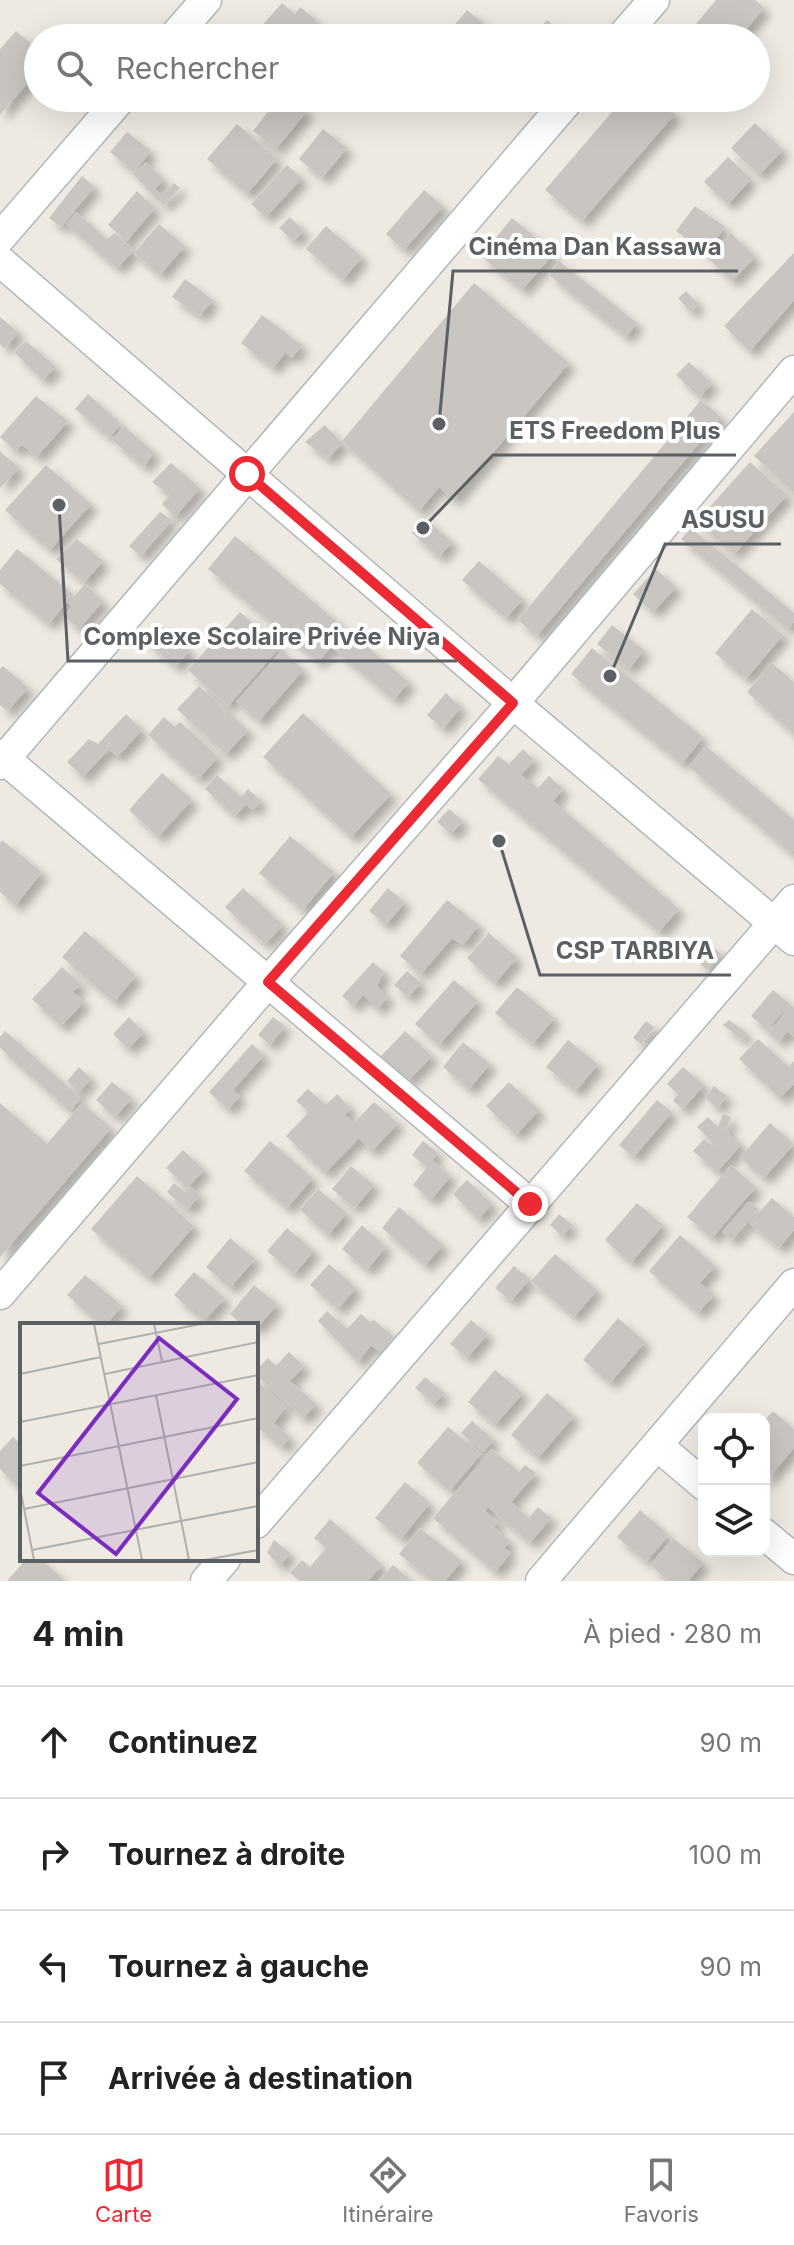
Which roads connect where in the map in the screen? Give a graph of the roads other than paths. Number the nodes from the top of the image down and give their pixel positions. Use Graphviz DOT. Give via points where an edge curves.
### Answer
graph roads {
  1 [pos="206,0"];
  2 [pos="654,0"];
  3 [pos="185,24"];
  4 [pos="633,24"];
  5 [pos="109,112"];
  6 [pos="558,112"];
  7 [pos="0,238"];
  8 [pos="0,261"];
  9 [pos="794,371"];
  10 [pos="247,474"];
  11 [pos="513,703"];
  12 [pos="1,759"];
  13 [pos="788,921"];
  14 [pos="268,982"];
  15 [pos="530,1204"];
  16 [pos="794,1284"];
  17 [pos="0,1294"];
  18 [pos="658,1446"];
  19 [pos="698,1480"];
  20 [pos="258,1521"];
  21 [pos="770,1539"];
  22 [pos="794,1559"];
  23 [pos="223,1561"];
  24 [pos="206,1581"];
  25 [pos="541,1581"];
  1 -- 3 [label="street"];
  2 -- 4 [label="street"];
  5 -- 7 [label="street"];
  6 -- 10 [label="street"];
  8 -- 10 [label="street"];
  9 -- 11 [label="street"];
  10 -- 11 [label="street"];
  10 -- 12 [label="street"];
  11 -- 13 [label="street"];
  11 -- 14 [label="street"];
  12 -- 14 [label="street"];
  13 -- 15 [label="street"];
  14 -- 15 [label="street"];
  14 -- 17 [label="street"];
  15 -- 20 [label="street"];
  16 -- 18 [label="street"];
  18 -- 19 [label="street"];
  18 -- 25 [label="street"];
  21 -- 22 [label="street"];
  23 -- 24 [label="street"];
}
